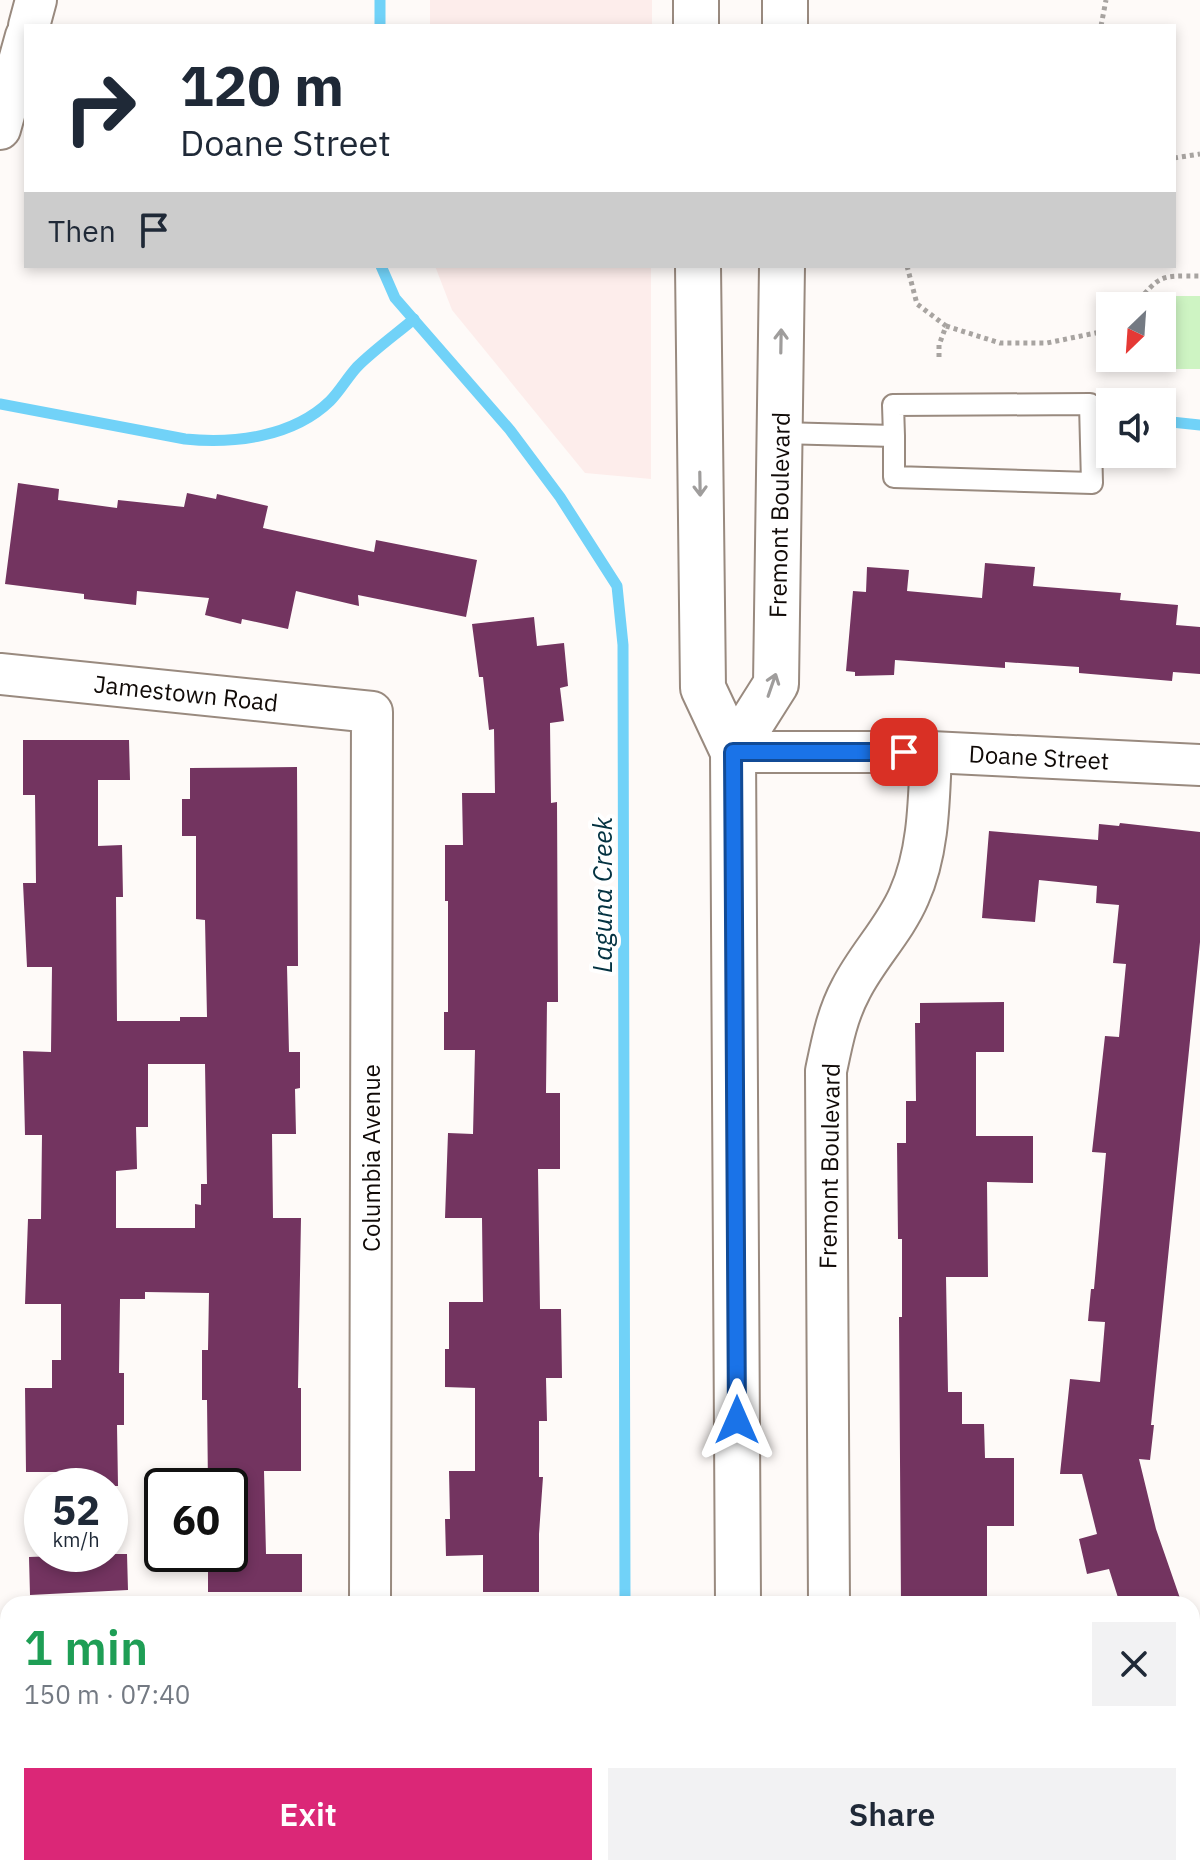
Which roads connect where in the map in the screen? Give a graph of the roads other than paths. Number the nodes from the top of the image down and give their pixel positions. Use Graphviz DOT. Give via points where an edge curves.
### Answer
graph roads {
  1 [pos="36,0"];
  2 [pos="696,0"];
  3 [pos="785,0"];
  4 [pos="30,24"];
  5 [pos="696,24"];
  6 [pos="785,24"];
  7 [pos="24,43"];
  8 [pos="0,129"];
  9 [pos="698,268"];
  10 [pos="782,268"];
  11 [pos="780,433"];
  12 [pos="894,436"];
  13 [pos="0,674"];
  14 [pos="372,712"];
  15 [pos="733,752"];
  16 [pos="931,752"];
  17 [pos="1200,765"];
  18 [pos="370,1596"];
  19 [pos="738,1596"];
  20 [pos="829,1596"];
  1 -- 4 [label="street"];
  2 -- 5 [label="main road"];
  3 -- 6 [label="main road"];
  7 -- 8 [label="street"];
  9 -- 15 [label="main road, one-way" via="703,688"];
  11 -- 10 [label="main road, Fremont Boulevard, one-way"];
  11 -- 12 [label="lane"];
  15 -- 11 [label="main road, Fremont Boulevard, one-way" via="776,684"];
  12 -- 12 [label="lane" via="893,405 1090,404 1092,483 894,477"];
  13 -- 14 [label="street, Jamestown Road"];
  14 -- 18 [label="street, Columbia Avenue"];
  15 -- 16 [label="street, Doane Street"];
  15 -- 19 [label="main road"];
  16 -- 17 [label="street, Doane Street"];
  16 -- 20 [label="street, Fremont Boulevard" via="927,815 909,897 851,988 835,1026 826,1071"];
}
